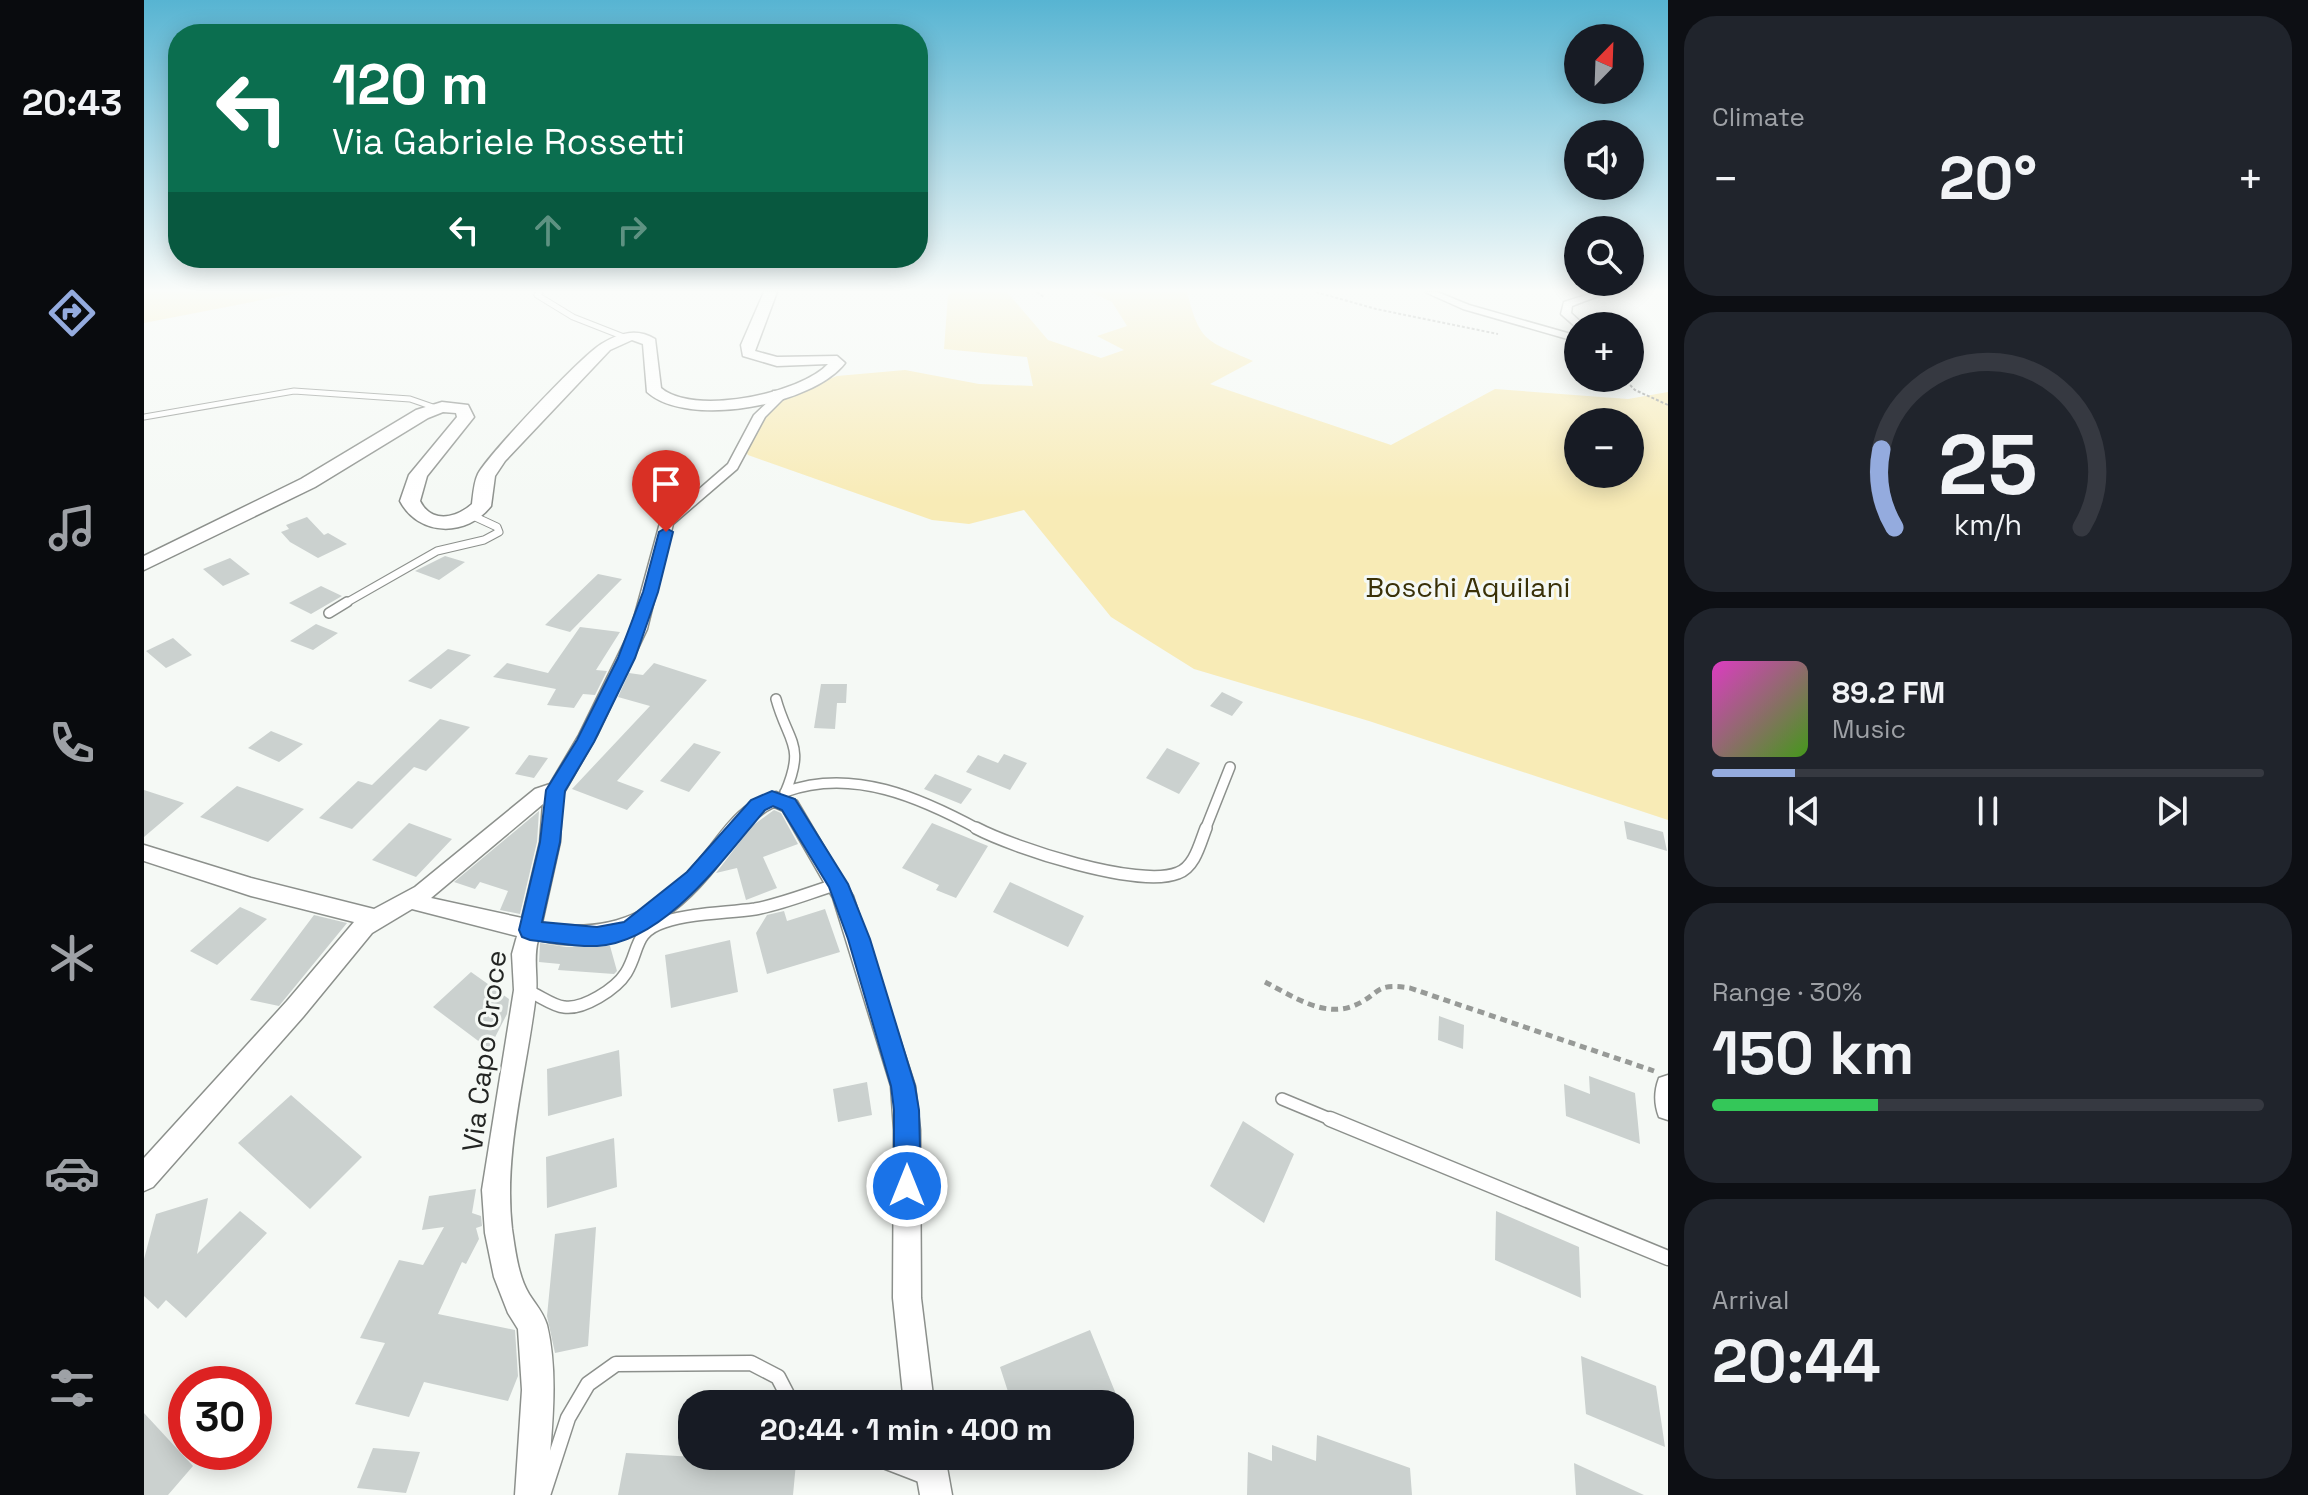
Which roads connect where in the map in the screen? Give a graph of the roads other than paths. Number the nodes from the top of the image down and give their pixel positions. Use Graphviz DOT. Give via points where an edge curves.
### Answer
graph roads {
  1 [pos="590,362"];
  2 [pos="651,362"];
  3 [pos="835,362"];
  4 [pos="777,393"];
  5 [pos="436,408"];
  6 [pos="144,417"];
  7 [pos="471,515"];
  8 [pos="144,564"];
  9 [pos="329,613"];
  10 [pos="776,699"];
  11 [pos="1230,767"];
  12 [pos="555,790"];
  13 [pos="783,796"];
  14 [pos="144,853"];
  15 [pos="838,884"];
  16 [pos="412,900"];
  17 [pos="373,918"];
  18 [pos="530,930"];
  19 [pos="525,990"];
  20 [pos="1668,1087"];
  21 [pos="1282,1099"];
  22 [pos="1668,1108"];
  23 [pos="144,1178"];
  24 [pos="1668,1258"];
  25 [pos="786,1390"];
  26 [pos="917,1390"];
  27 [pos="912,1470"];
  28 [pos="933,1477"];
  29 [pos="531,1495"];
  30 [pos="543,1495"];
  1 -- 7 [label="main road" via="498,458 486,476 481,506"];
  2 -- 4 [label="main road" via="653,389 671,405 719,406"];
  3 -- 4 [label="main road" via="834,371 817,382"];
  4 -- 12 [label="street, Via Capo Croce" via="780,396 760,415 733,466 667,523 639,629"];
  5 -- 6 [label="lane" via="410,399 294,391"];
  5 -- 7 [label="main road" via="459,408 466,417 418,475 411,505 436,523"];
  5 -- 8 [label="main road" via="301,487"];
  7 -- 9 [label="lane" via="499,532 432,554"];
  10 -- 13 [label="lane" via="795,740"];
  11 -- 13 [label="lane" via="1193,861 1184,871 1160,877 1103,870 1033,851 933,805 864,784 797,786"];
  12 -- 16 [label="street" via="542,794"];
  12 -- 18 [label="street, Via Capo Croce" via="550,842"];
  13 -- 15 [label="street"];
  13 -- 18 [label="street" via="755,807 695,878 635,928 597,936"];
  14 -- 17 [label="street"];
  15 -- 19 [label="lane" via="760,908 666,921 647,929 624,977 591,1001 557,1006"];
  15 -- 26 [label="street" via="905,1094 907,1298"];
  16 -- 17 [label="street"];
  16 -- 18 [label="street"];
  17 -- 23 [label="street"];
  18 -- 19 [label="street, Via Capo Croce" via="523,954"];
  19 -- 29 [label="street, Via Capo Croce" via="495,1190 508,1277 532,1323 535,1343"];
  20 -- 22 [label="street"];
  21 -- 24 [label="lane"];
  25 -- 30 [label="lane" via="771,1369 751,1363 616,1364 588,1384 568,1418"];
  27 -- 28 [label="lane"];
}
